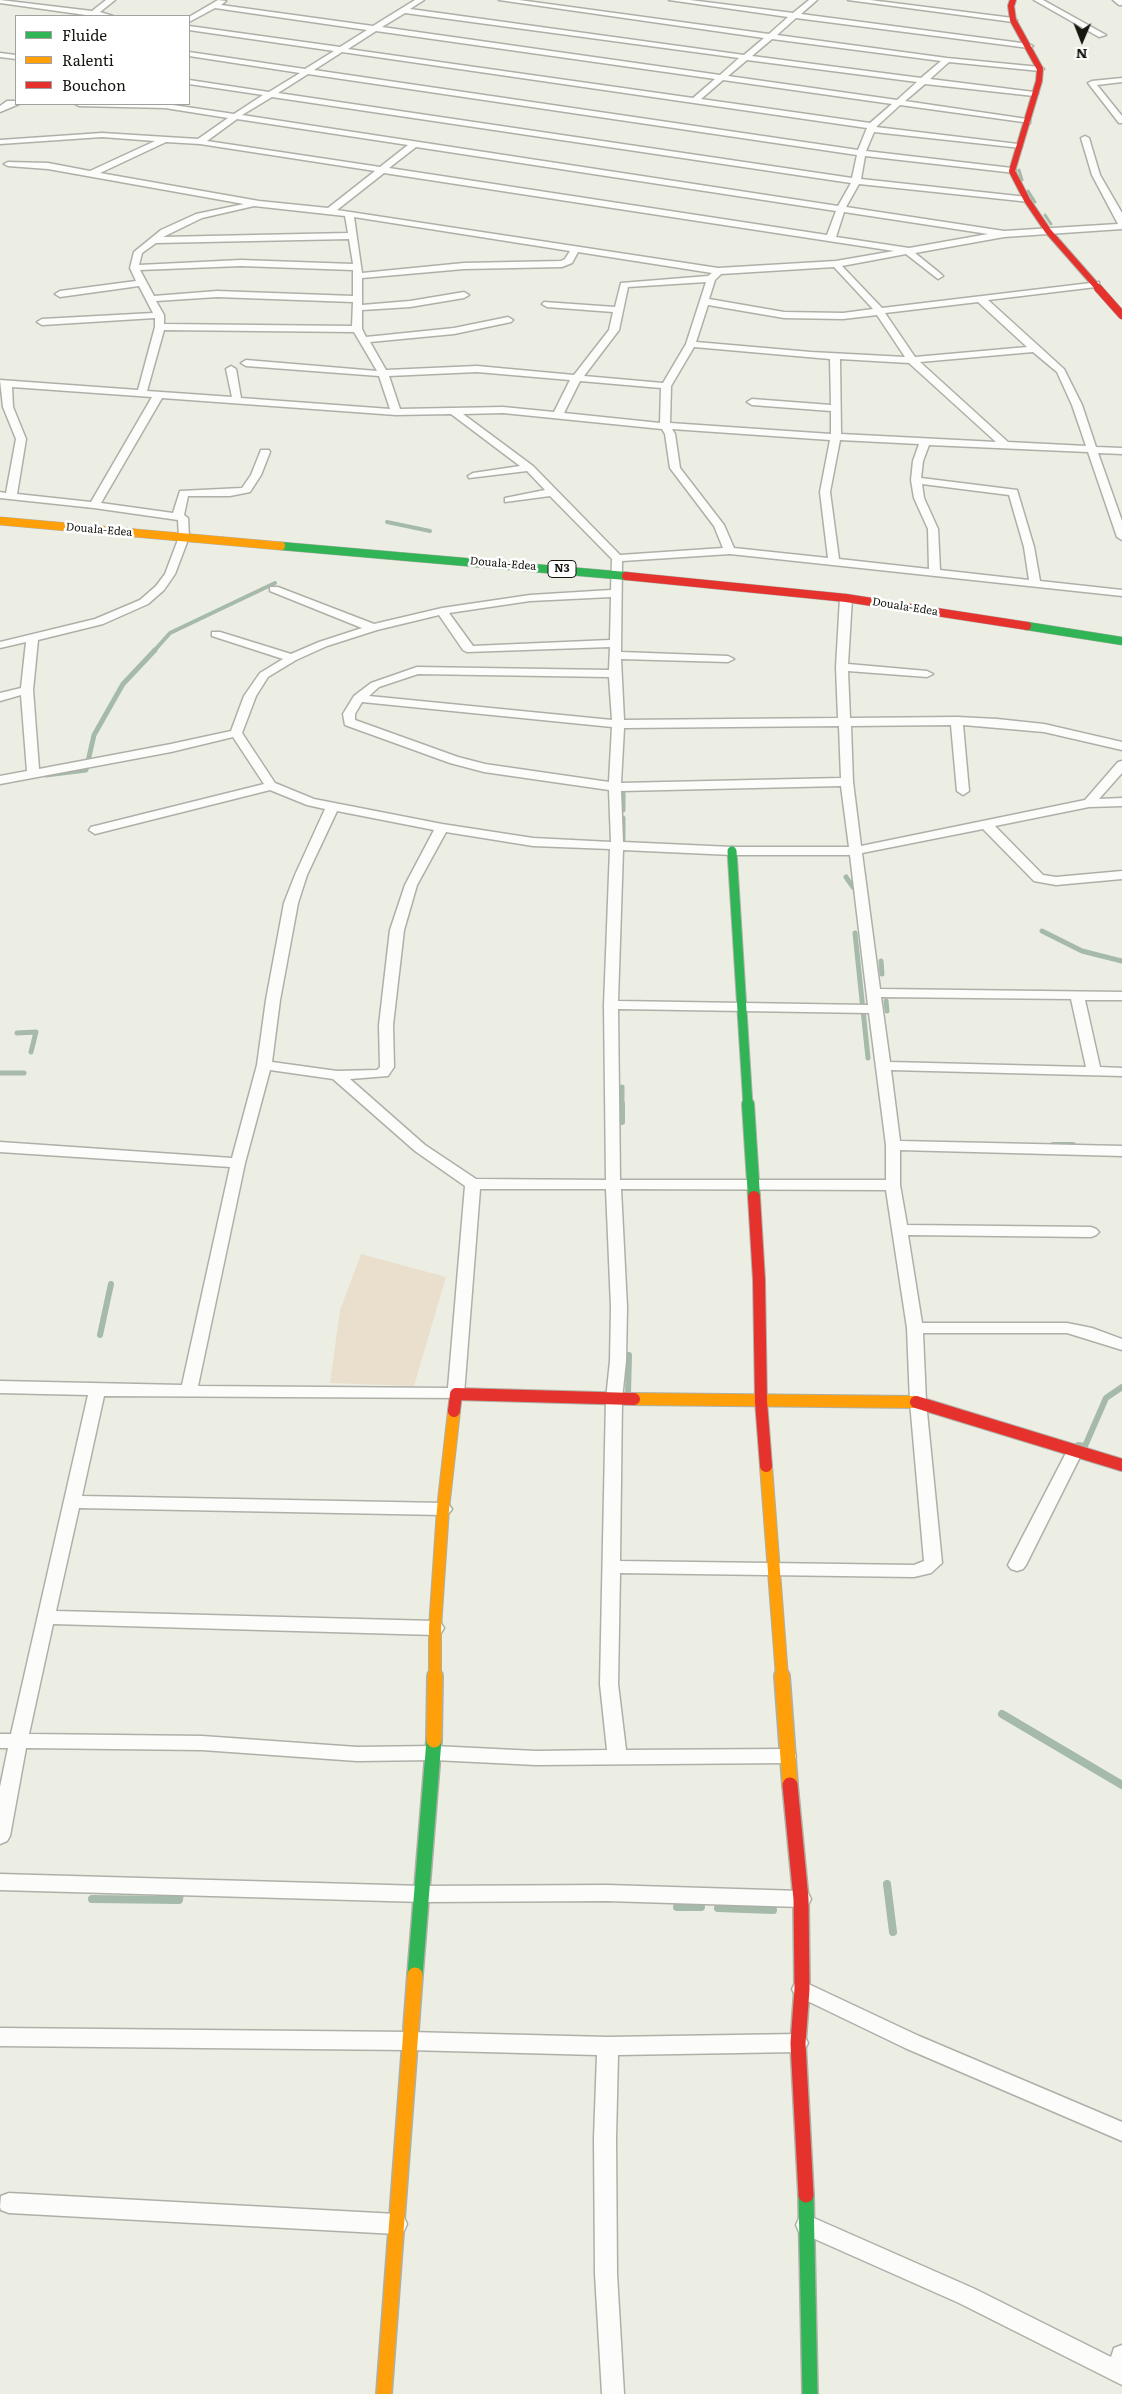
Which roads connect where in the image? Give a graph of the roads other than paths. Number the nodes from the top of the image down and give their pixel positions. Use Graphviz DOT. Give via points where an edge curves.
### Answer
graph roads {
  1 [pos="111,0"];
  2 [pos="223,0"];
  3 [pos="420,0"];
  4 [pos="503,0"];
  5 [pos="673,0"];
  6 [pos="813,0"];
  7 [pos="852,0"];
  8 [pos="1011,0"];
  9 [pos="1038,0"];
  10 [pos="1117,0"];
  11 [pos="0,1"];
  12 [pos="1122,3"];
  13 [pos="214,6"];
  14 [pos="405,10"];
  15 [pos="88,14"];
  16 [pos="794,15"];
  17 [pos="190,19"];
  18 [pos="1013,20"];
  19 [pos="190,28"];
  20 [pos="375,30"];
  21 [pos="580,34"];
  22 [pos="1102,35"];
  23 [pos="772,36"];
  24 [pos="1029,46"];
  25 [pos="340,50"];
  26 [pos="190,54"];
  27 [pos="550,54"];
  28 [pos="0,55"];
  29 [pos="745,56"];
  30 [pos="15,57"];
  31 [pos="947,60"];
  32 [pos="1040,69"];
  33 [pos="306,72"];
  34 [pos="720,78"];
  35 [pos="1122,80"];
  36 [pos="923,81"];
  37 [pos="190,82"];
  38 [pos="272,94"];
  39 [pos="1034,94"];
  40 [pos="694,100"];
  41 [pos="0,101"];
  42 [pos="13,103"];
  43 [pos="897,103"];
  44 [pos="157,105"];
  45 [pos="1122,108"];
  46 [pos="1112,109"];
  47 [pos="0,110"];
  48 [pos="236,116"];
  49 [pos="1027,121"];
  50 [pos="1122,122"];
  51 [pos="871,128"];
  52 [pos="1085,138"];
  53 [pos="168,139"];
  54 [pos="0,142"];
  55 [pos="200,142"];
  56 [pos="416,144"];
  57 [pos="1018,146"];
  58 [pos="861,153"];
  59 [pos="8,164"];
  60 [pos="382,170"];
  61 [pos="1012,171"];
  62 [pos="90,174"];
  63 [pos="856,181"];
  64 [pos="1028,200"];
  65 [pos="259,204"];
  66 [pos="841,208"];
  67 [pos="330,211"];
  68 [pos="349,214"];
  69 [pos="1122,225"];
  70 [pos="1048,231"];
  71 [pos="1004,234"];
  72 [pos="352,236"];
  73 [pos="831,238"];
  74 [pos="154,240"];
  75 [pos="575,249"];
  76 [pos="906,250"];
  77 [pos="836,264"];
  78 [pos="134,268"];
  79 [pos="358,271"];
  80 [pos="718,271"];
  81 [pos="938,276"];
  82 [pos="711,279"];
  83 [pos="142,283"];
  84 [pos="1096,284"];
  85 [pos="60,294"];
  86 [pos="464,295"];
  87 [pos="152,299"];
  88 [pos="981,299"];
  89 [pos="704,301"];
  90 [pos="357,304"];
  91 [pos="547,304"];
  92 [pos="618,310"];
  93 [pos="879,311"];
  94 [pos="1122,314"];
  95 [pos="159,315"];
  96 [pos="508,320"];
  97 [pos="42,322"];
  98 [pos="160,327"];
  99 [pos="357,329"];
  100 [pos="364,340"];
  101 [pos="691,344"];
  102 [pos="1035,348"];
  103 [pos="835,356"];
  104 [pos="912,360"];
  105 [pos="246,362"];
  106 [pos="232,369"];
  107 [pos="383,373"];
  108 [pos="576,379"];
  109 [pos="3,383"];
  110 [pos="666,386"];
  111 [pos="142,393"];
  112 [pos="159,394"];
  113 [pos="237,400"];
  114 [pos="752,402"];
  115 [pos="836,408"];
  116 [pos="453,411"];
  117 [pos="396,412"];
  118 [pos="557,416"];
  119 [pos="665,426"];
  120 [pos="836,437"];
  121 [pos="925,442"];
  122 [pos="1004,444"];
  123 [pos="1092,450"];
  124 [pos="1122,451"];
  125 [pos="265,452"];
  126 [pos="529,468"];
  127 [pos="474,476"];
  128 [pos="916,480"];
  129 [pos="552,492"];
  130 [pos="5,495"];
  131 [pos="510,500"];
  132 [pos="94,505"];
  133 [pos="178,516"];
  134 [pos="0,522"];
  135 [pos="184,537"];
  136 [pos="1122,537"];
  137 [pos="730,551"];
  138 [pos="618,558"];
  139 [pos="834,562"];
  140 [pos="935,573"];
  141 [pos="619,574"];
  142 [pos="1034,584"];
  143 [pos="274,589"];
  144 [pos="1122,593"];
  145 [pos="618,594"];
  146 [pos="846,598"];
  147 [pos="442,611"];
  148 [pos="372,628"];
  149 [pos="216,634"];
  150 [pos="32,638"];
  151 [pos="1122,641"];
  152 [pos="0,645"];
  153 [pos="615,649"];
  154 [pos="292,658"];
  155 [pos="728,660"];
  156 [pos="842,667"];
  157 [pos="615,674"];
  158 [pos="927,674"];
  159 [pos="27,690"];
  160 [pos="0,697"];
  161 [pos="358,698"];
  162 [pos="957,721"];
  163 [pos="844,723"];
  164 [pos="618,724"];
  165 [pos="236,733"];
  166 [pos="1122,746"];
  167 [pos="1122,765"];
  168 [pos="33,774"];
  169 [pos="0,780"];
  170 [pos="847,782"];
  171 [pos="271,786"];
  172 [pos="615,787"];
  173 [pos="963,791"];
  174 [pos="1122,802"];
  175 [pos="1089,803"];
  176 [pos="332,807"];
  177 [pos="987,825"];
  178 [pos="442,828"];
  179 [pos="95,830"];
  180 [pos="617,846"];
  181 [pos="732,851"];
  182 [pos="856,851"];
  183 [pos="1122,876"];
  184 [pos="873,992"];
  185 [pos="1077,995"];
  186 [pos="1122,996"];
  187 [pos="611,1005"];
  188 [pos="743,1007"];
  189 [pos="875,1009"];
  190 [pos="264,1065"];
  191 [pos="882,1066"];
  192 [pos="1094,1071"];
  193 [pos="1122,1072"];
  194 [pos="337,1074"];
  195 [pos="893,1145"];
  196 [pos="0,1147"];
  197 [pos="1122,1151"];
  198 [pos="238,1163"];
  199 [pos="752,1183"];
  200 [pos="473,1184"];
  201 [pos="613,1184"];
  202 [pos="893,1186"];
  203 [pos="900,1230"];
  204 [pos="1091,1232"];
  205 [pos="914,1328"];
  206 [pos="1122,1345"];
  207 [pos="0,1387"];
  208 [pos="97,1390"];
  209 [pos="189,1392"];
  210 [pos="456,1394"];
  211 [pos="614,1399"];
  212 [pos="761,1401"];
  213 [pos="918,1402"];
  214 [pos="1075,1451"];
  215 [pos="1122,1465"];
  216 [pos="72,1502"];
  217 [pos="443,1509"];
  218 [pos="1017,1565"];
  219 [pos="612,1567"];
  220 [pos="775,1569"];
  221 [pos="46,1617"];
  222 [pos="435,1628"];
  223 [pos="9,1742"];
  224 [pos="434,1754"];
  225 [pos="616,1756"];
  226 [pos="787,1756"];
  227 [pos="0,1836"];
  228 [pos="0,1882"];
  229 [pos="423,1894"];
  230 [pos="801,1899"];
  231 [pos="802,1989"];
  232 [pos="0,2037"];
  233 [pos="409,2041"];
  234 [pos="798,2044"];
  235 [pos="608,2046"];
  236 [pos="1122,2132"];
  237 [pos="9,2202"];
  238 [pos="396,2224"];
  239 [pos="807,2225"];
  240 [pos="1120,2367"];
  241 [pos="384,2394"];
  242 [pos="613,2394"];
  243 [pos="810,2394"];
  1 -- 15 [label="street"];
  2 -- 13 [label="street"];
  3 -- 14 [label="street"];
  4 -- 23 [label="street"];
  5 -- 16 [label="street"];
  6 -- 16 [label="street"];
  7 -- 18 [label="street"];
  8 -- 18 [label="main road"];
  9 -- 22 [label="street"];
  10 -- 12 [label="street"];
  11 -- 15 [label="street"];
  13 -- 17 [label="street"];
  13 -- 20 [label="street"];
  14 -- 20 [label="street"];
  14 -- 21 [label="street"];
  16 -- 23 [label="street"];
  16 -- 24 [label="street"];
  18 -- 24 [label="main road"];
  19 -- 25 [label="street"];
  20 -- 25 [label="street"];
  20 -- 27 [label="street"];
  21 -- 27 [label="street"];
  21 -- 29 [label="street"];
  23 -- 29 [label="street"];
  23 -- 31 [label="street"];
  24 -- 32 [label="main road"];
  25 -- 33 [label="street"];
  25 -- 40 [label="street"];
  26 -- 33 [label="street"];
  27 -- 34 [label="street"];
  28 -- 30 [label="street"];
  29 -- 34 [label="street"];
  29 -- 36 [label="street"];
  31 -- 32 [label="street"];
  31 -- 36 [label="street"];
  32 -- 39 [label="main road"];
  33 -- 38 [label="street"];
  33 -- 58 [label="street"];
  34 -- 40 [label="street"];
  34 -- 43 [label="street"];
  35 -- 46 [label="street" via="1092,83"];
  36 -- 39 [label="street"];
  36 -- 43 [label="street"];
  37 -- 38 [label="street"];
  38 -- 48 [label="street"];
  38 -- 63 [label="street"];
  39 -- 49 [label="main road"];
  40 -- 51 [label="street"];
  41 -- 42 [label="street"];
  42 -- 47 [label="street"];
  43 -- 49 [label="street"];
  43 -- 51 [label="street"];
  44 -- 48 [label="street"];
  45 -- 46 [label="street"];
  46 -- 50 [label="street"];
  48 -- 55 [label="street"];
  48 -- 56 [label="street"];
  49 -- 57 [label="main road"];
  51 -- 57 [label="street"];
  51 -- 58 [label="street"];
  52 -- 69 [label="street" via="1096,175"];
  53 -- 54 [label="street" via="102,134"];
  53 -- 55 [label="street"];
  53 -- 62 [label="street"];
  55 -- 60 [label="street"];
  56 -- 60 [label="street"];
  56 -- 66 [label="street"];
  57 -- 61 [label="main road"];
  58 -- 61 [label="street"];
  58 -- 63 [label="street"];
  59 -- 62 [label="street" via="48,166"];
  60 -- 67 [label="street"];
  60 -- 73 [label="street"];
  61 -- 64 [label="main road"];
  62 -- 65 [label="street"];
  63 -- 64 [label="street"];
  63 -- 66 [label="street"];
  64 -- 70 [label="main road"];
  65 -- 67 [label="street"];
  65 -- 74 [label="street" via="199,216"];
  66 -- 71 [label="street"];
  66 -- 73 [label="street"];
  67 -- 68 [label="street"];
  68 -- 72 [label="street"];
  68 -- 75 [label="street"];
  69 -- 70 [label="street"];
  70 -- 71 [label="street"];
  70 -- 84 [label="main road"];
  71 -- 76 [label="street"];
  72 -- 74 [label="street"];
  72 -- 79 [label="street"];
  73 -- 76 [label="street"];
  74 -- 78 [label="street" via="138,252"];
  75 -- 79 [label="street" via="568,261 562,264"];
  75 -- 80 [label="street"];
  76 -- 77 [label="street"];
  76 -- 81 [label="street"];
  77 -- 80 [label="street"];
  77 -- 93 [label="street"];
  78 -- 79 [label="street" via="242,263"];
  78 -- 83 [label="street"];
  79 -- 90 [label="street"];
  80 -- 82 [label="street"];
  82 -- 89 [label="street"];
  82 -- 92 [label="street" via="624,285"];
  83 -- 85 [label="street"];
  83 -- 87 [label="street"];
  84 -- 88 [label="street"];
  84 -- 94 [label="main road"];
  86 -- 90 [label="street" via="410,304"];
  87 -- 90 [label="street" via="217,294"];
  87 -- 95 [label="street"];
  88 -- 93 [label="street"];
  88 -- 102 [label="street"];
  89 -- 93 [label="street" via="794,316 843,316"];
  89 -- 101 [label="street"];
  90 -- 99 [label="street"];
  91 -- 92 [label="street"];
  92 -- 108 [label="street" via="611,336"];
  93 -- 104 [label="street"];
  95 -- 97 [label="street"];
  95 -- 98 [label="street"];
  96 -- 100 [label="street" via="454,331"];
  98 -- 99 [label="street"];
  98 -- 111 [label="street"];
  99 -- 100 [label="street"];
  100 -- 107 [label="street"];
  101 -- 103 [label="street"];
  101 -- 110 [label="street"];
  102 -- 104 [label="street"];
  102 -- 123 [label="street" via="1061,371"];
  103 -- 104 [label="street"];
  103 -- 115 [label="street"];
  104 -- 122 [label="street"];
  105 -- 107 [label="street"];
  106 -- 113 [label="street"];
  107 -- 108 [label="street" via="477,369"];
  107 -- 117 [label="street"];
  108 -- 110 [label="street"];
  108 -- 118 [label="street"];
  109 -- 111 [label="street"];
  109 -- 130 [label="street" via="20,439"];
  110 -- 119 [label="street"];
  111 -- 112 [label="street"];
  112 -- 113 [label="street"];
  112 -- 132 [label="street"];
  113 -- 117 [label="street"];
  114 -- 115 [label="street"];
  115 -- 120 [label="street"];
  116 -- 117 [label="street"];
  116 -- 118 [label="street" via="503,410"];
  116 -- 126 [label="street"];
  118 -- 119 [label="street"];
  119 -- 120 [label="street"];
  119 -- 137 [label="street" via="671,438 675,468 719,525"];
  120 -- 121 [label="street"];
  120 -- 139 [label="street" via="825,492"];
  121 -- 122 [label="street"];
  121 -- 128 [label="street"];
  122 -- 123 [label="street"];
  123 -- 124 [label="street"];
  123 -- 136 [label="street"];
  125 -- 133 [label="street" via="246,490 184,493"];
  126 -- 127 [label="street"];
  126 -- 129 [label="street"];
  128 -- 140 [label="street" via="919,498 933,528"];
  128 -- 142 [label="street" via="1013,492 1029,547"];
  129 -- 131 [label="street"];
  129 -- 138 [label="street"];
  130 -- 132 [label="street"];
  132 -- 133 [label="street"];
  133 -- 135 [label="street" via="184,520"];
  134 -- 135 [label="main road, Douala-Edea / N3"];
  135 -- 141 [label="main road, Douala-Edea / N3"];
  135 -- 150 [label="street" via="170,574 144,602 99,622"];
  137 -- 138 [label="street"];
  137 -- 139 [label="street"];
  138 -- 141 [label="street"];
  139 -- 140 [label="street"];
  140 -- 142 [label="street"];
  141 -- 145 [label="street"];
  141 -- 146 [label="main road, Douala-Edea / N3"];
  142 -- 144 [label="street"];
  143 -- 148 [label="street"];
  145 -- 147 [label="street" via="530,598"];
  145 -- 153 [label="street"];
  146 -- 151 [label="main road, Douala-Edea / N3"];
  146 -- 156 [label="street"];
  147 -- 148 [label="street"];
  147 -- 153 [label="street" via="471,650"];
  148 -- 154 [label="street"];
  149 -- 154 [label="street"];
  150 -- 152 [label="street"];
  150 -- 159 [label="street"];
  153 -- 155 [label="street"];
  153 -- 157 [label="street"];
  154 -- 165 [label="street" via="264,675 250,696"];
  156 -- 158 [label="street"];
  156 -- 163 [label="street"];
  157 -- 161 [label="street" via="417,670 375,685"];
  157 -- 164 [label="street"];
  159 -- 160 [label="street"];
  159 -- 168 [label="street"];
  161 -- 164 [label="street"];
  161 -- 172 [label="street" via="349,714 350,722 454,760 484,768"];
  162 -- 163 [label="street"];
  162 -- 166 [label="street" via="1044,728"];
  162 -- 173 [label="street"];
  163 -- 164 [label="street"];
  163 -- 170 [label="street"];
  164 -- 172 [label="street"];
  165 -- 168 [label="street"];
  165 -- 171 [label="street"];
  167 -- 175 [label="street"];
  168 -- 169 [label="street"];
  170 -- 172 [label="street"];
  170 -- 182 [label="street"];
  171 -- 176 [label="street" via="296,798"];
  171 -- 179 [label="street"];
  172 -- 180 [label="street"];
  174 -- 175 [label="street"];
  175 -- 177 [label="street"];
  176 -- 178 [label="street"];
  176 -- 190 [label="street" via="300,875 291,903"];
  177 -- 182 [label="street"];
  177 -- 183 [label="street" via="1039,878 1056,881"];
  178 -- 180 [label="street" via="534,842"];
  178 -- 194 [label="street" via="411,885 397,930 386,1025 387,1067 377,1074"];
  180 -- 181 [label="street"];
  180 -- 187 [label="street"];
  181 -- 182 [label="street"];
  181 -- 188 [label="main road"];
  182 -- 184 [label="street"];
  184 -- 185 [label="street"];
  184 -- 189 [label="street"];
  185 -- 186 [label="street"];
  185 -- 192 [label="street"];
  187 -- 188 [label="street"];
  187 -- 201 [label="street"];
  188 -- 189 [label="street"];
  188 -- 199 [label="main road"];
  189 -- 191 [label="street"];
  190 -- 194 [label="street"];
  190 -- 198 [label="street"];
  191 -- 192 [label="street"];
  191 -- 195 [label="street"];
  192 -- 193 [label="street"];
  194 -- 200 [label="street" via="420,1148"];
  195 -- 197 [label="street"];
  195 -- 202 [label="street"];
  196 -- 198 [label="street"];
  198 -- 209 [label="street"];
  199 -- 201 [label="street"];
  199 -- 202 [label="street"];
  199 -- 212 [label="main road" via="759,1280"];
  200 -- 201 [label="street"];
  200 -- 210 [label="street"];
  201 -- 211 [label="street" via="619,1307"];
  202 -- 203 [label="street"];
  203 -- 204 [label="street"];
  203 -- 205 [label="street"];
  205 -- 206 [label="street" via="1067,1328"];
  205 -- 213 [label="street"];
  207 -- 208 [label="street"];
  208 -- 209 [label="street"];
  208 -- 216 [label="street"];
  209 -- 210 [label="street"];
  210 -- 211 [label="main road"];
  210 -- 217 [label="main road"];
  211 -- 212 [label="main road"];
  211 -- 219 [label="street"];
  212 -- 213 [label="main road"];
  212 -- 220 [label="main road"];
  213 -- 214 [label="main road"];
  213 -- 220 [label="street" via="933,1563 924,1569 914,1570"];
  214 -- 215 [label="main road"];
  214 -- 218 [label="street"];
  216 -- 217 [label="street"];
  216 -- 221 [label="street"];
  217 -- 222 [label="main road"];
  219 -- 220 [label="street"];
  219 -- 225 [label="street" via="609,1684"];
  220 -- 226 [label="main road"];
  221 -- 222 [label="street"];
  221 -- 223 [label="street"];
  222 -- 224 [label="main road"];
  223 -- 224 [label="street" via="202,1743 357,1754"];
  223 -- 227 [label="street"];
  224 -- 225 [label="street" via="536,1758"];
  224 -- 229 [label="main road"];
  225 -- 226 [label="street"];
  226 -- 230 [label="main road"];
  228 -- 229 [label="street"];
  229 -- 230 [label="street" via="607,1893"];
  229 -- 233 [label="main road"];
  230 -- 231 [label="main road"];
  231 -- 234 [label="main road"];
  231 -- 236 [label="street" via="912,2042"];
  232 -- 233 [label="street"];
  233 -- 235 [label="street"];
  233 -- 238 [label="main road"];
  234 -- 235 [label="street"];
  234 -- 239 [label="main road"];
  235 -- 242 [label="street" via="606,2274"];
  237 -- 238 [label="street"];
  238 -- 241 [label="main road"];
  239 -- 240 [label="street"];
  239 -- 243 [label="main road"];
}
